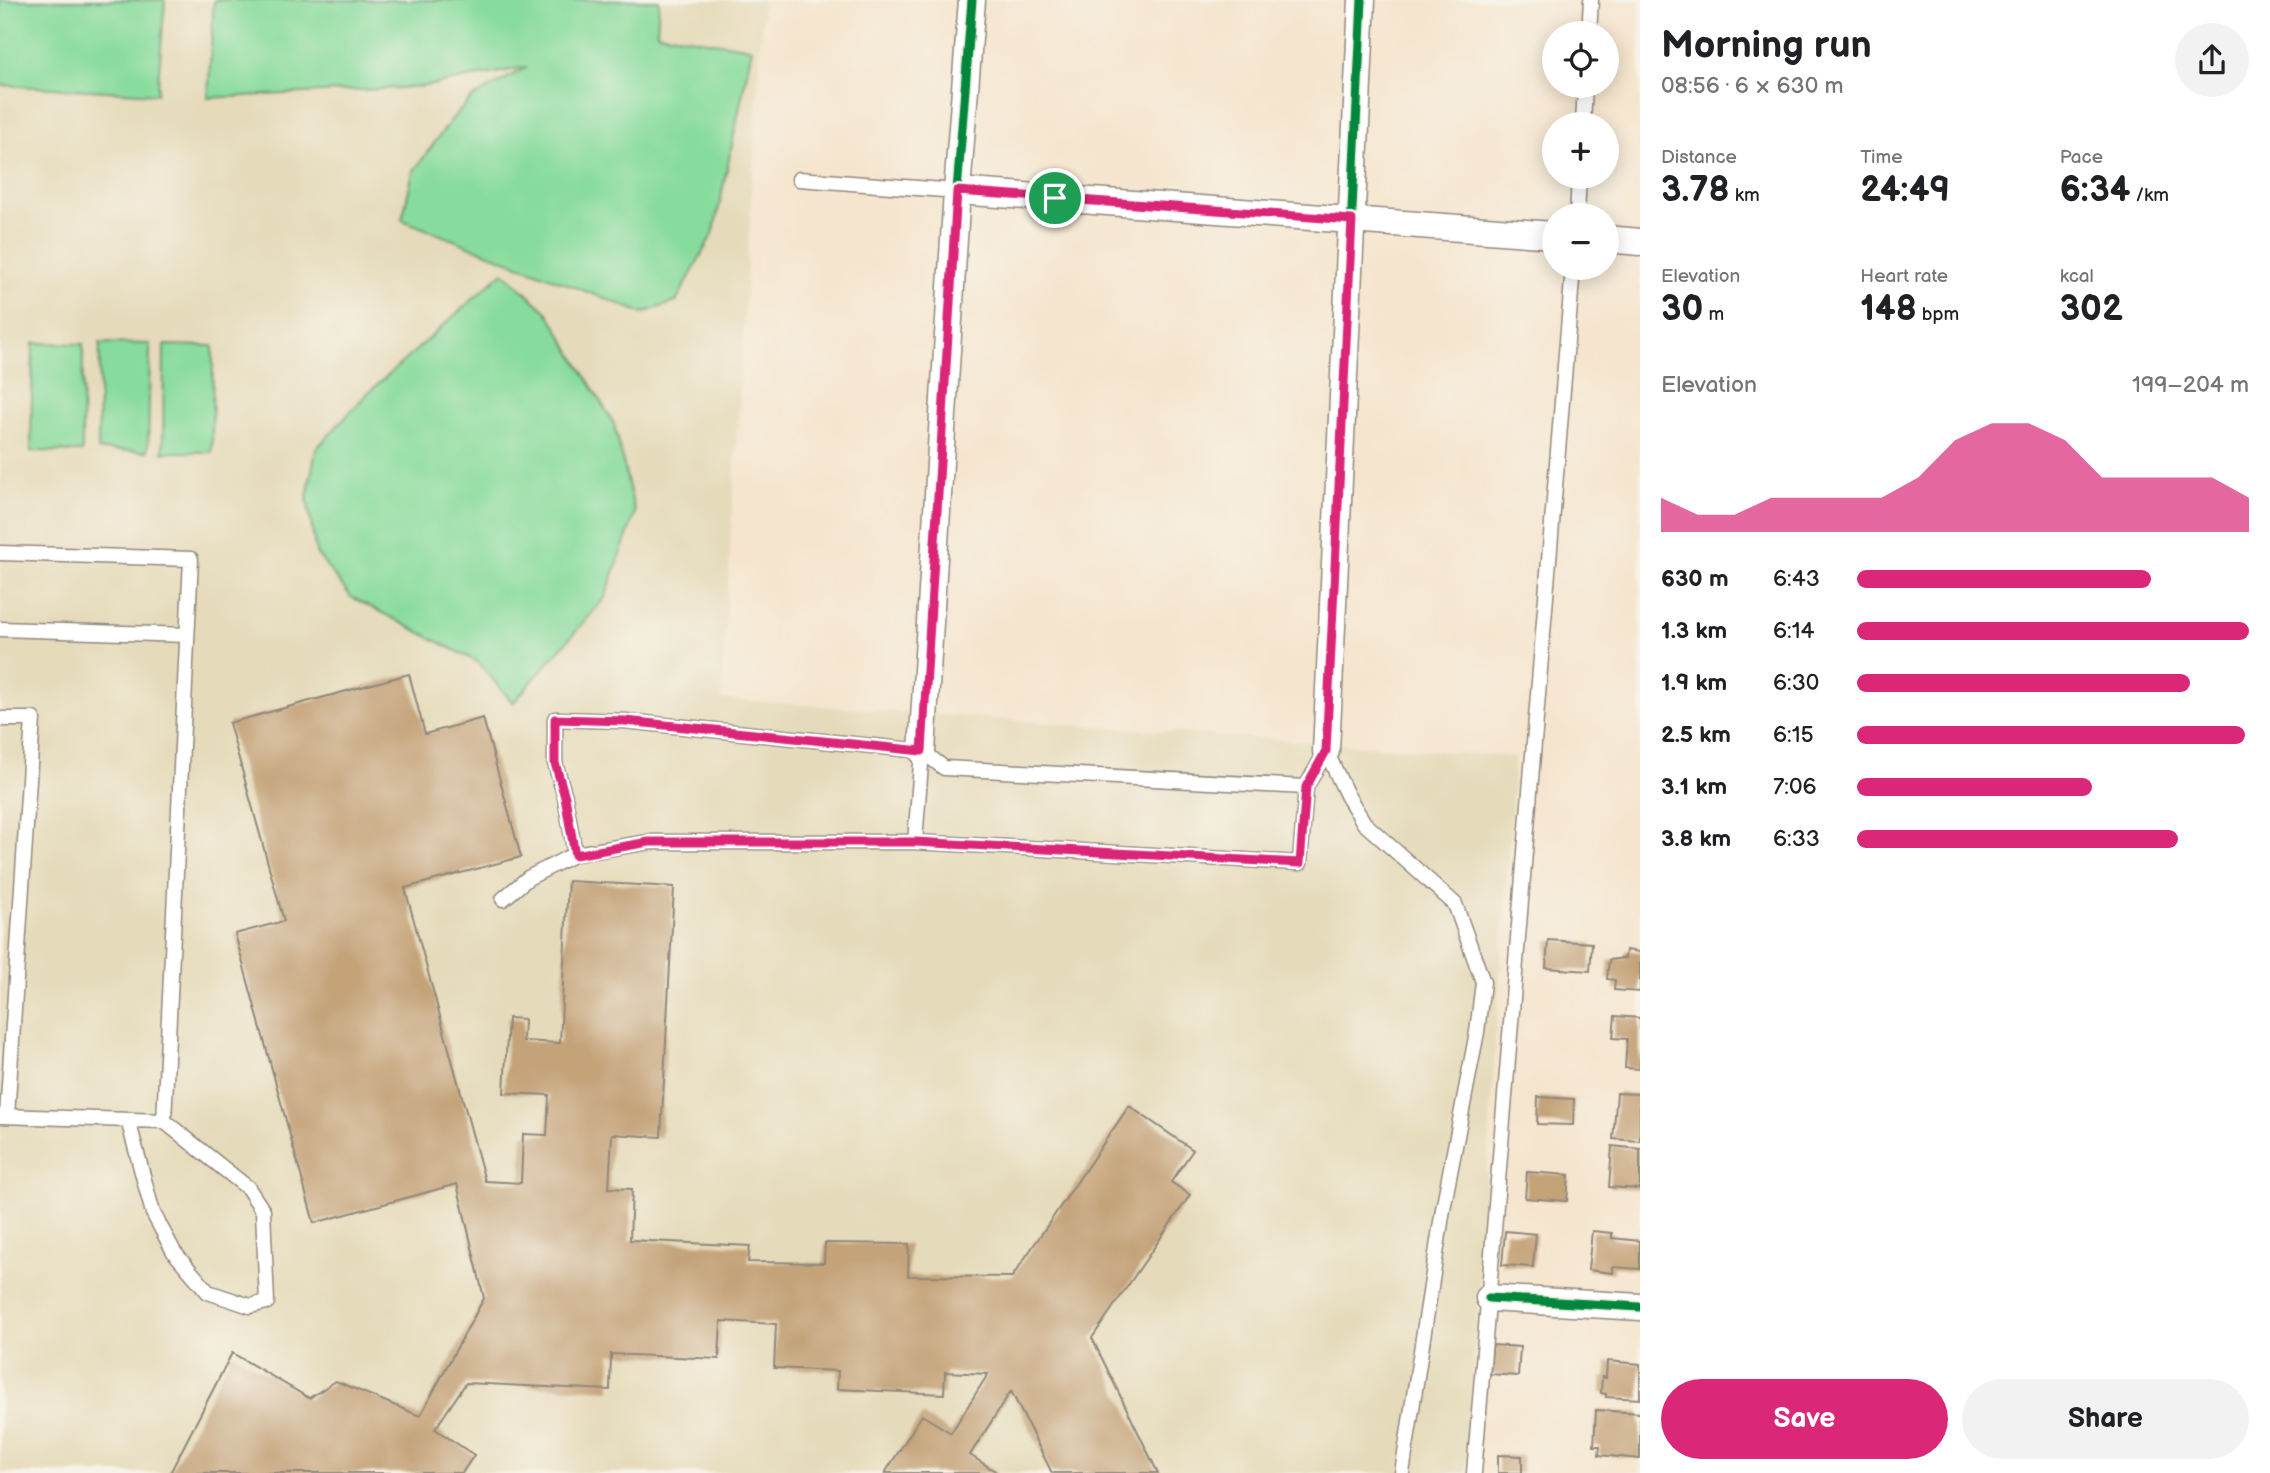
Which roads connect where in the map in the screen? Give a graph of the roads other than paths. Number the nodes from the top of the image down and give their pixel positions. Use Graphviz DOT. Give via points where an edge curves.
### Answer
graph roads {
  1 [pos="972,0"];
  2 [pos="1363,0"];
  3 [pos="1591,0"];
  4 [pos="1590,21"];
  5 [pos="799,179"];
  6 [pos="957,191"];
  7 [pos="1352,220"];
  8 [pos="1542,234"];
  9 [pos="1619,241"];
  10 [pos="1640,242"];
  11 [pos="1572,280"];
  12 [pos="0,554"];
  13 [pos="0,629"];
  14 [pos="187,635"];
  15 [pos="0,719"];
  16 [pos="922,751"];
  17 [pos="1326,751"];
  18 [pos="1306,787"];
  19 [pos="915,842"];
  20 [pos="575,855"];
  21 [pos="503,900"];
  22 [pos="4,1116"];
  23 [pos="128,1120"];
  24 [pos="164,1121"];
  25 [pos="1489,1298"];
  26 [pos="1640,1307"];
  27 [pos="1402,1473"];
  28 [pos="1475,1473"];
  1 -- 6 [label="street"];
  2 -- 7 [label="street"];
  3 -- 4 [label="lane"];
  5 -- 6 [label="lane"];
  6 -- 7 [label="street"];
  6 -- 16 [label="street"];
  7 -- 8 [label="street"];
  7 -- 17 [label="street"];
  9 -- 10 [label="street"];
  11 -- 25 [label="lane"];
  12 -- 14 [label="lane" via="191,559"];
  13 -- 14 [label="lane"];
  14 -- 24 [label="lane"];
  15 -- 22 [label="lane" via="33,719"];
  16 -- 18 [label="lane" via="944,768"];
  16 -- 19 [label="lane"];
  16 -- 20 [label="lane" via="625,721 555,719 555,763"];
  17 -- 18 [label="lane"];
  17 -- 27 [label="lane" via="1364,822 1455,904 1483,982"];
  18 -- 19 [label="lane" via="1300,863"];
  19 -- 20 [label="lane" via="649,842"];
  20 -- 21 [label="lane" via="528,878"];
  22 -- 23 [label="lane"];
  23 -- 24 [label="lane"];
  23 -- 24 [label="lane" via="153,1213 174,1252 208,1292 250,1306 267,1302 263,1211 248,1188"];
  25 -- 26 [label="street"];
  25 -- 28 [label="lane"];
}
